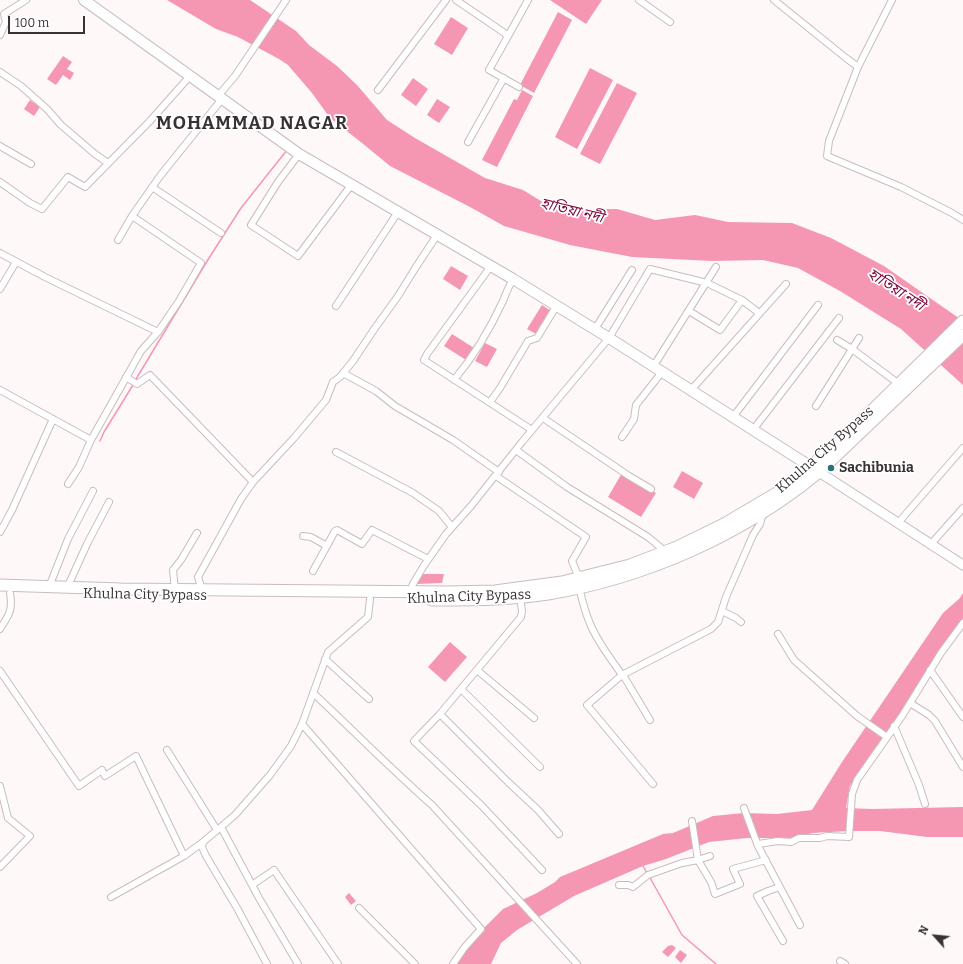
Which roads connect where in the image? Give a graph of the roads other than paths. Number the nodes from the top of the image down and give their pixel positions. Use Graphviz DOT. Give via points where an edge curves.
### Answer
graph roads {
  1 [pos="26,0"];
  2 [pos="84,0"];
  3 [pos="446,0"];
  4 [pos="456,0"];
  5 [pos="528,0"];
  6 [pos="639,0"];
  7 [pos="774,0"];
  8 [pos="892,0"];
  9 [pos="285,1"];
  10 [pos="670,22"];
  11 [pos="0,35"];
  12 [pos="507,38"];
  13 [pos="856,66"];
  14 [pos="0,72"];
  15 [pos="190,76"];
  16 [pos="504,78"];
  17 [pos="519,87"];
  18 [pos="378,90"];
  19 [pos="220,98"];
  20 [pos="468,142"];
  21 [pos="0,146"];
  22 [pos="299,154"];
  23 [pos="108,163"];
  24 [pos="30,164"];
  25 [pos="0,182"];
  26 [pos="352,184"];
  27 [pos="152,187"];
  28 [pos="398,212"];
  29 [pos="132,216"];
  30 [pos="963,220"];
  31 [pos="221,232"];
  32 [pos="437,235"];
  33 [pos="118,240"];
  34 [pos="0,253"];
  35 [pos="16,262"];
  36 [pos="491,266"];
  37 [pos="716,267"];
  38 [pos="632,270"];
  39 [pos="513,278"];
  40 [pos="707,283"];
  41 [pos="786,284"];
  42 [pos="0,289"];
  43 [pos="742,300"];
  44 [pos="557,305"];
  45 [pos="818,305"];
  46 [pos="336,306"];
  47 [pos="689,311"];
  48 [pos="759,313"];
  49 [pos="839,318"];
  50 [pos="963,321"];
  51 [pos="595,330"];
  52 [pos="158,332"];
  53 [pos="963,335"];
  54 [pos="609,338"];
  55 [pos="859,338"];
  56 [pos="837,340"];
  57 [pos="852,349"];
  58 [pos="658,369"];
  59 [pos="343,373"];
  60 [pos="915,374"];
  61 [pos="126,377"];
  62 [pos="454,380"];
  63 [pos="899,384"];
  64 [pos="0,390"];
  65 [pos="691,390"];
  66 [pos="490,402"];
  67 [pos="816,406"];
  68 [pos="733,417"];
  69 [pos="543,418"];
  70 [pos="53,419"];
  71 [pos="532,430"];
  72 [pos="753,430"];
  73 [pos="622,437"];
  74 [pos="91,440"];
  75 [pos="963,448"];
  76 [pos="516,450"];
  77 [pos="336,452"];
  78 [pos="814,469"];
  79 [pos="497,474"];
  80 [pos="253,482"];
  81 [pos="68,484"];
  82 [pos="652,489"];
  83 [pos="93,491"];
  84 [pos="109,502"];
  85 [pos="963,508"];
  86 [pos="763,511"];
  87 [pos="898,523"];
  88 [pos="452,527"];
  89 [pos="0,532"];
  90 [pos="197,533"];
  91 [pos="303,536"];
  92 [pos="931,544"];
  93 [pos="327,546"];
  94 [pos="666,552"];
  95 [pos="428,559"];
  96 [pos="963,565"];
  97 [pos="313,571"];
  98 [pos="579,582"];
  99 [pos="0,585"];
  100 [pos="49,587"];
  101 [pos="67,588"];
  102 [pos="175,590"];
  103 [pos="202,590"];
  104 [pos="410,592"];
  105 [pos="5,593"];
  106 [pos="520,597"];
  107 [pos="370,599"];
  108 [pos="722,611"];
  109 [pos="741,622"];
  110 [pos="963,623"];
  111 [pos="0,629"];
  112 [pos="778,634"];
  113 [pos="325,660"];
  114 [pos="477,670"];
  115 [pos="930,670"];
  116 [pos="0,671"];
  117 [pos="623,675"];
  118 [pos="461,689"];
  119 [pos="313,693"];
  120 [pos="369,699"];
  121 [pos="910,703"];
  122 [pos="440,714"];
  123 [pos="963,717"];
  124 [pos="534,718"];
  125 [pos="650,720"];
  126 [pos="302,724"];
  127 [pos="894,726"];
  128 [pos="887,736"];
  129 [pos="167,750"];
  130 [pos="540,767"];
  131 [pos="963,768"];
  132 [pos="652,784"];
  133 [pos="0,786"];
  134 [pos="925,804"];
  135 [pos="745,809"];
  136 [pos="692,822"];
  137 [pos="219,828"];
  138 [pos="559,834"];
  139 [pos="203,842"];
  140 [pos="757,842"];
  141 [pos="184,856"];
  142 [pos="710,856"];
  143 [pos="698,860"];
  144 [pos="766,860"];
  145 [pos="0,867"];
  146 [pos="542,870"];
  147 [pos="252,885"];
  148 [pos="619,885"];
  149 [pos="780,887"];
  150 [pos="110,897"];
  151 [pos="359,908"];
  152 [pos="800,925"];
  153 [pos="783,941"];
  154 [pos="267,964"];
  155 [pos="298,964"];
  156 [pos="338,964"];
  157 [pos="415,964"];
  158 [pos="453,964"];
  159 [pos="578,964"];
  1 -- 11 [label="street" via="4,14 6,22"];
  2 -- 15 [label="main road"];
  3 -- 18 [label="street"];
  4 -- 12 [label="street" via="506,34"];
  5 -- 12 [label="street"];
  6 -- 10 [label="street"];
  7 -- 13 [label="street"];
  8 -- 13 [label="street"];
  9 -- 19 [label="street"];
  12 -- 16 [label="street" via="489,70"];
  13 -- 30 [label="street" via="829,141 827,156 901,188"];
  14 -- 23 [label="street" via="21,86 60,125"];
  15 -- 19 [label="main road"];
  15 -- 23 [label="street"];
  16 -- 17 [label="street"];
  16 -- 20 [label="street"];
  19 -- 22 [label="main road"];
  19 -- 27 [label="street"];
  21 -- 24 [label="street"];
  22 -- 26 [label="main road"];
  22 -- 26 [label="street" via="251,225 298,256"];
  23 -- 25 [label="street" via="84,187 68,177 42,209"];
  26 -- 28 [label="main road"];
  27 -- 29 [label="street"];
  27 -- 31 [label="street"];
  28 -- 32 [label="main road"];
  28 -- 46 [label="street"];
  29 -- 33 [label="street"];
  29 -- 52 [label="street" via="200,263"];
  32 -- 36 [label="main road"];
  32 -- 59 [label="street" via="354,361"];
  34 -- 35 [label="street"];
  35 -- 42 [label="street"];
  35 -- 52 [label="street"];
  36 -- 39 [label="main road"];
  36 -- 62 [label="street" via="424,360"];
  37 -- 40 [label="street"];
  38 -- 51 [label="street"];
  39 -- 44 [label="main road"];
  39 -- 62 [label="street" via="488,330"];
  40 -- 43 [label="street"];
  40 -- 47 [label="street"];
  40 -- 54 [label="street" via="650,269"];
  41 -- 48 [label="street"];
  43 -- 47 [label="street" via="720,330"];
  43 -- 48 [label="street"];
  44 -- 51 [label="main road"];
  44 -- 66 [label="street" via="537,338 528,341"];
  45 -- 68 [label="street"];
  47 -- 58 [label="street"];
  48 -- 65 [label="street"];
  49 -- 72 [label="street"];
  50 -- 60 [label="highway"];
  51 -- 54 [label="main road"];
  52 -- 61 [label="street" via="141,351"];
  53 -- 60 [label="highway"];
  54 -- 58 [label="main road"];
  54 -- 69 [label="street"];
  55 -- 57 [label="street"];
  56 -- 57 [label="street"];
  57 -- 63 [label="street"];
  57 -- 67 [label="street"];
  58 -- 65 [label="main road"];
  58 -- 73 [label="street" via="636,405 634,419"];
  59 -- 79 [label="street" via="453,440"];
  59 -- 80 [label="street" via="333,382 326,400 299,433"];
  60 -- 63 [label="highway, Khulna City Bypass"];
  60 -- 78 [label="highway, Khulna City Bypass"];
  61 -- 74 [label="street"];
  61 -- 80 [label="street" via="137,384 150,374"];
  62 -- 66 [label="street"];
  63 -- 78 [label="highway, Khulna City Bypass"];
  64 -- 70 [label="street"];
  65 -- 68 [label="main road"];
  66 -- 71 [label="street"];
  68 -- 72 [label="main road"];
  69 -- 71 [label="street"];
  69 -- 82 [label="street"];
  70 -- 74 [label="street"];
  70 -- 89 [label="street"];
  71 -- 76 [label="street"];
  72 -- 78 [label="main road"];
  74 -- 81 [label="street"];
  75 -- 87 [label="street"];
  76 -- 79 [label="street"];
  76 -- 94 [label="street" via="567,487 648,537"];
  77 -- 88 [label="street" via="413,493 439,511"];
  78 -- 86 [label="highway, Khulna City Bypass" via="797,490"];
  78 -- 87 [label="street"];
  78 -- 94 [label="highway, Khulna City Bypass" via="724,524"];
  79 -- 88 [label="street"];
  79 -- 98 [label="street" via="586,537 572,560"];
  80 -- 103 [label="street" via="241,498 198,577"];
  83 -- 100 [label="street" via="68,539"];
  84 -- 101 [label="street"];
  85 -- 92 [label="street"];
  86 -- 98 [label="highway, Khulna City Bypass" via="735,529 697,548 626,576"];
  86 -- 108 [label="street" via="760,524 753,535"];
  87 -- 92 [label="street"];
  88 -- 95 [label="street"];
  90 -- 102 [label="street" via="173,570"];
  91 -- 93 [label="street" via="311,537"];
  92 -- 96 [label="street"];
  93 -- 95 [label="street" via="337,530 362,544 372,530"];
  93 -- 97 [label="street"];
  94 -- 98 [label="highway, Khulna City Bypass"];
  95 -- 104 [label="street"];
  98 -- 104 [label="highway, Khulna City Bypass" via="496,591"];
  98 -- 106 [label="highway, Khulna City Bypass" via="548,594"];
  98 -- 117 [label="street" via="591,627"];
  99 -- 100 [label="highway, Khulna City Bypass"];
  100 -- 101 [label="highway, Khulna City Bypass"];
  101 -- 102 [label="highway, Khulna City Bypass"];
  102 -- 103 [label="highway, Khulna City Bypass"];
  103 -- 104 [label="highway, Khulna City Bypass"];
  105 -- 107 [label="highway, Khulna City Bypass"];
  105 -- 111 [label="street" via="12,604"];
  106 -- 107 [label="highway, Khulna City Bypass" via="456,600"];
  106 -- 114 [label="street" via="521,617"];
  107 -- 113 [label="street" via="368,617 331,649"];
  108 -- 109 [label="street"];
  108 -- 117 [label="street" via="718,622 711,629"];
  110 -- 115 [label="street"];
  112 -- 128 [label="street" via="794,660 866,724"];
  113 -- 119 [label="street"];
  113 -- 120 [label="street"];
  114 -- 118 [label="street"];
  114 -- 124 [label="street"];
  115 -- 121 [label="street"];
  115 -- 123 [label="street"];
  116 -- 141 [label="street" via="80,786 102,770 105,776 136,756"];
  117 -- 125 [label="street"];
  117 -- 132 [label="street" via="586,705"];
  118 -- 122 [label="street"];
  118 -- 130 [label="street"];
  119 -- 126 [label="street"];
  119 -- 159 [label="street" via="432,805"];
  121 -- 127 [label="street"];
  121 -- 131 [label="street" via="935,721"];
  122 -- 138 [label="street"];
  122 -- 146 [label="street" via="414,741 482,806"];
  126 -- 137 [label="street" via="291,746 270,775 235,815"];
  126 -- 158 [label="street" via="480,929"];
  127 -- 128 [label="street"];
  127 -- 134 [label="street"];
  128 -- 140 [label="street" via="857,780 852,794 849,837 827,836 799,838 792,842"];
  129 -- 137 [label="street"];
  133 -- 145 [label="street" via="8,818 30,836"];
  135 -- 140 [label="street"];
  136 -- 143 [label="street"];
  137 -- 139 [label="street"];
  137 -- 147 [label="street"];
  139 -- 141 [label="street"];
  139 -- 154 [label="street" via="202,847 206,856"];
  140 -- 144 [label="street"];
  141 -- 150 [label="street"];
  142 -- 143 [label="street"];
  143 -- 144 [label="street" via="715,894 740,884 733,869"];
  143 -- 148 [label="street" via="648,875 633,888"];
  144 -- 149 [label="street"];
  147 -- 155 [label="street"];
  147 -- 156 [label="street" via="274,870"];
  149 -- 152 [label="street"];
  149 -- 153 [label="street" via="757,896"];
  151 -- 157 [label="street"];
}
